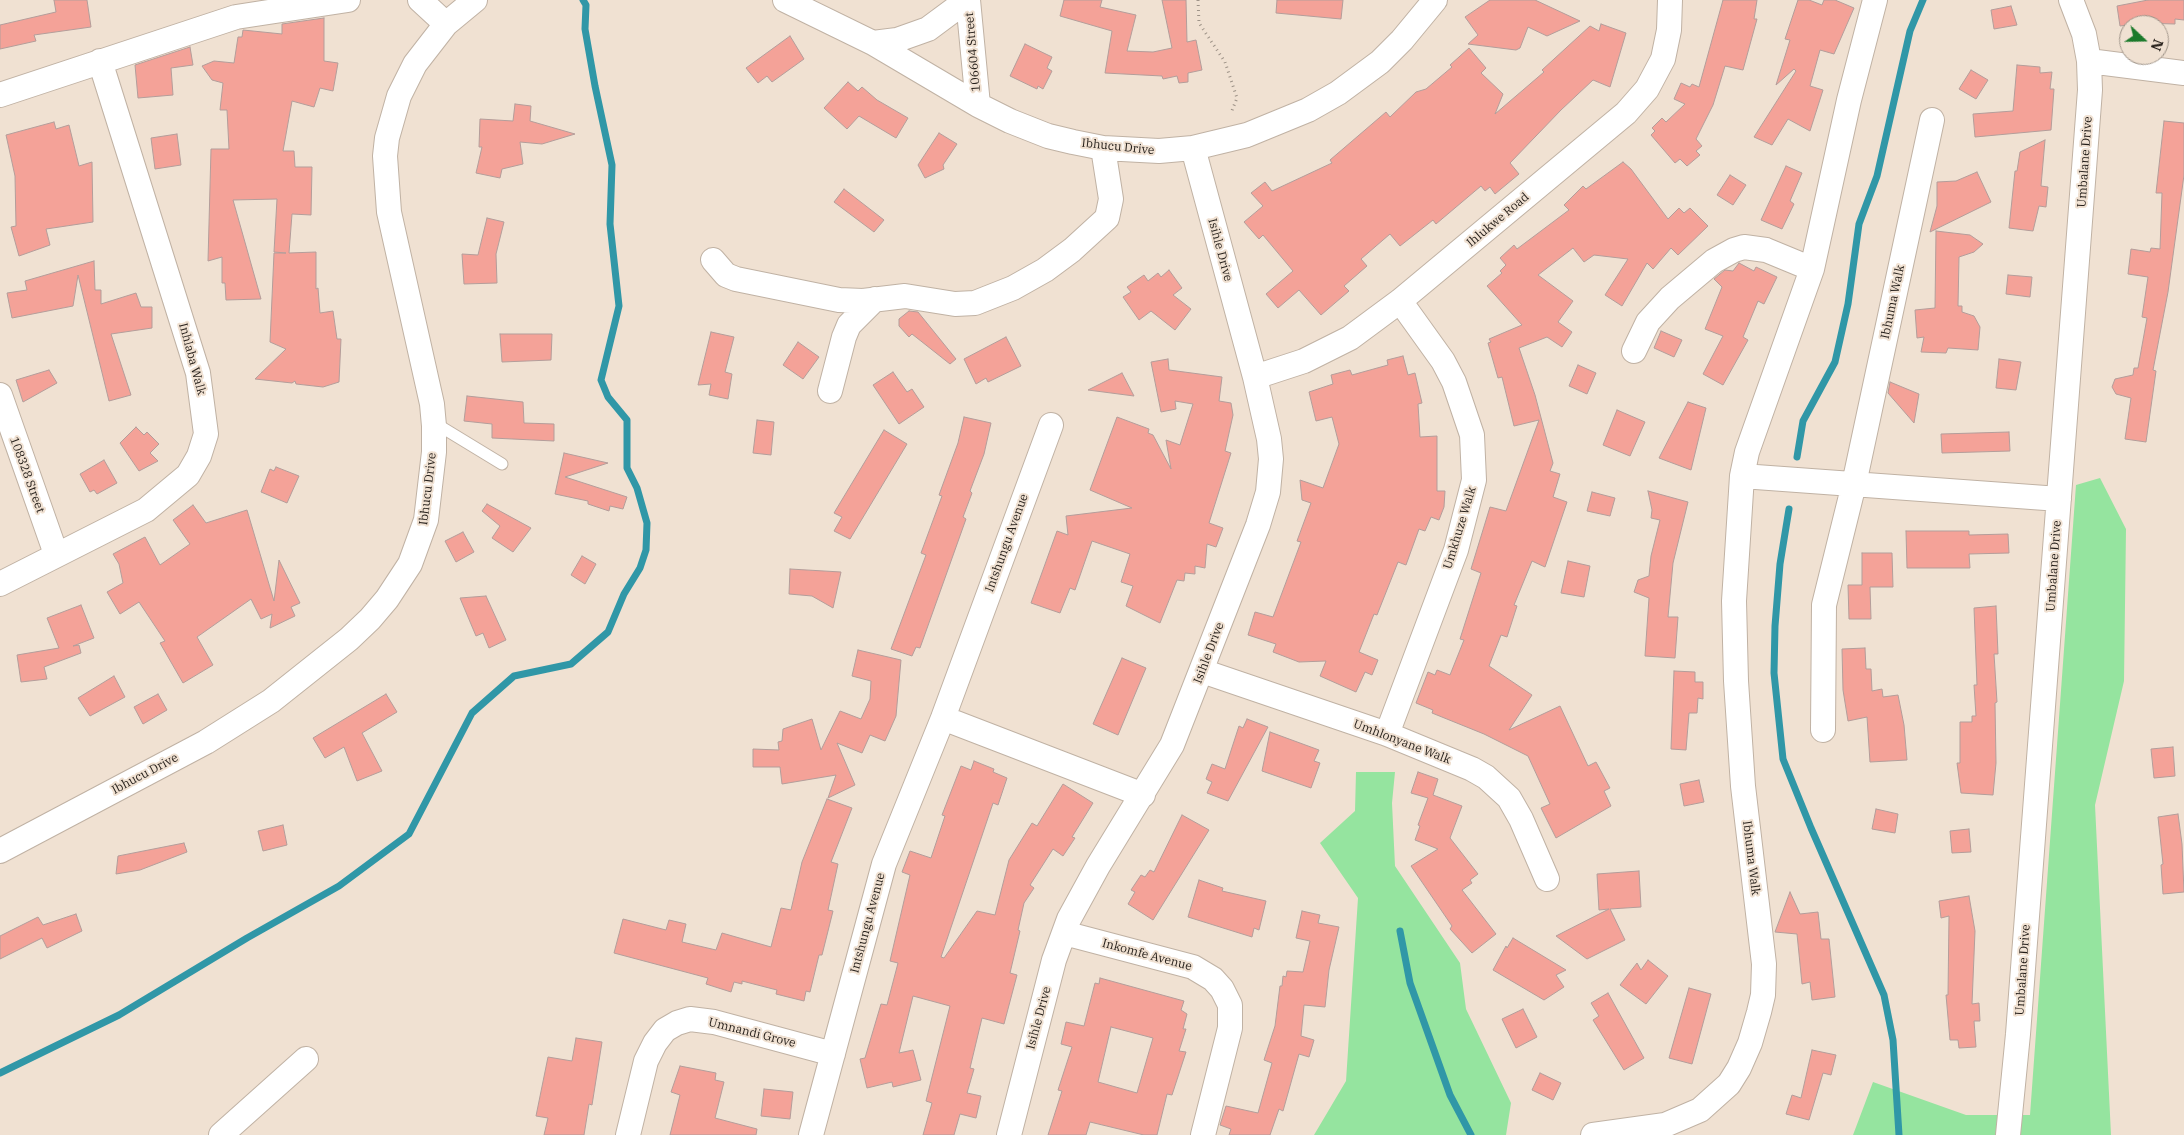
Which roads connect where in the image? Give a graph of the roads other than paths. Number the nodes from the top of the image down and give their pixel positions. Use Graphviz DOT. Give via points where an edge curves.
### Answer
graph roads {
  1 [pos="348,0"];
  2 [pos="420,0"];
  3 [pos="475,0"];
  4 [pos="785,0"];
  5 [pos="968,0"];
  6 [pos="1435,0"];
  7 [pos="1670,0"];
  8 [pos="1875,0"];
  9 [pos="2071,0"];
  10 [pos="446,24"];
  11 [pos="873,43"];
  12 [pos="100,61"];
  13 [pos="2089,61"];
  14 [pos="2184,73"];
  15 [pos="0,95"];
  16 [pos="978,105"];
  17 [pos="1932,120"];
  18 [pos="1103,148"];
  19 [pos="1192,148"];
  20 [pos="713,260"];
  21 [pos="1812,269"];
  22 [pos="875,299"];
  23 [pos="1400,301"];
  24 [pos="1634,351"];
  25 [pos="1255,376"];
  26 [pos="830,391"];
  27 [pos="0,395"];
  28 [pos="434,422"];
  29 [pos="1051,425"];
  30 [pos="502,464"];
  31 [pos="1742,476"];
  32 [pos="1854,484"];
  33 [pos="2059,499"];
  34 [pos="56,554"];
  35 [pos="0,584"];
  36 [pos="1202,672"];
  37 [pos="943,718"];
  38 [pos="1823,730"];
  39 [pos="1386,734"];
  40 [pos="1143,795"];
  41 [pos="0,851"];
  42 [pos="1547,879"];
  43 [pos="1064,933"];
  44 [pos="833,1054"];
  45 [pos="306,1059"];
  46 [pos="220,1135"];
  47 [pos="628,1135"];
  48 [pos="811,1135"];
  49 [pos="1009,1135"];
  50 [pos="1203,1135"];
  51 [pos="1593,1135"];
  52 [pos="2008,1135"];
  1 -- 12 [label="street" via="236,17"];
  2 -- 10 [label="street"];
  3 -- 10 [label="street, Ibhucu Drive"];
  4 -- 11 [label="street, Ibhucu Drive"];
  5 -- 11 [label="street" via="928,29 897,40"];
  5 -- 16 [label="street, 106604 Street"];
  6 -- 19 [label="street, Ibhucu Drive" via="1380,62 1338,93 1308,110 1247,135"];
  7 -- 23 [label="street, Ihlukwe Road" via="1669,30 1662,59 1647,89 1631,107"];
  8 -- 21 [label="street, Ibhuma Walk" via="1849,100"];
  9 -- 13 [label="street, Umbalane Drive" via="2084,34"];
  10 -- 28 [label="street, Ibhucu Drive" via="415,64 399,96 385,156 389,212"];
  11 -- 16 [label="street, Ibhucu Drive"];
  12 -- 15 [label="street"];
  12 -- 34 [label="street, Inhlaba Walk" via="198,374 206,434 188,475 173,490 146,510"];
  13 -- 14 [label="street"];
  13 -- 33 [label="street, Umbalane Drive" via="2086,164"];
  16 -- 18 [label="street, Ibhucu Drive" via="1048,136"];
  17 -- 32 [label="street, Ibhuma Walk"];
  18 -- 19 [label="street, Ibhucu Drive" via="1159,152"];
  18 -- 22 [label="street" via="1110,213 1100,226 1045,270 994,296 969,304 905,296"];
  19 -- 25 [label="street, Isihle Drive"];
  20 -- 22 [label="street" via="726,275 736,279 839,300"];
  21 -- 24 [label="street" via="1766,250 1744,247 1734,250 1714,261 1670,298 1648,322"];
  21 -- 31 [label="street, Ibhuma Walk" via="1749,444"];
  22 -- 26 [label="street" via="849,325"];
  23 -- 25 [label="street, Ihlukwe Road" via="1350,338 1304,361"];
  23 -- 39 [label="street, Umkhuze Walk" via="1454,382 1472,435 1474,480 1456,550"];
  25 -- 36 [label="street, Isihle Drive" via="1269,439 1268,492"];
  27 -- 34 [label="street, 108328 Street"];
  28 -- 30 [label="lane"];
  28 -- 41 [label="street, Ibhucu Drive" via="429,503 419,543 400,581 370,619 349,639 242,720"];
  29 -- 37 [label="street, Intshungu Avenue"];
  31 -- 32 [label="street"];
  31 -- 51 [label="street, Ibhuma Walk" via="1734,602 1736,681 1743,786 1764,964 1763,995 1744,1057 1729,1084 1715,1098 1700,1110 1665,1125"];
  32 -- 33 [label="street"];
  32 -- 38 [label="street, Ibhuma Walk" via="1824,605"];
  33 -- 52 [label="street, Umbalane Drive"];
  34 -- 35 [label="street, Inhlaba Walk"];
  36 -- 39 [label="street, Umhlonyane Walk"];
  36 -- 40 [label="street, Isihle Drive" via="1172,745"];
  37 -- 40 [label="street"];
  37 -- 44 [label="street, Intshungu Avenue" via="884,864"];
  39 -- 42 [label="street, Umhlonyane Walk" via="1472,769 1499,787 1521,819"];
  40 -- 43 [label="street, Isihle Drive" via="1094,873"];
  43 -- 49 [label="street, Isihle Drive" via="1039,1015"];
  43 -- 50 [label="street, Inkomfe Avenue" via="1193,967 1213,979 1222,989 1230,1005 1230,1028"];
  44 -- 47 [label="street, Umnandi Grove" via="714,1022 690,1019 677,1023 655,1043 646,1061"];
  44 -- 48 [label="street, Intshungu Avenue"];
  45 -- 46 [label="street"];
}
